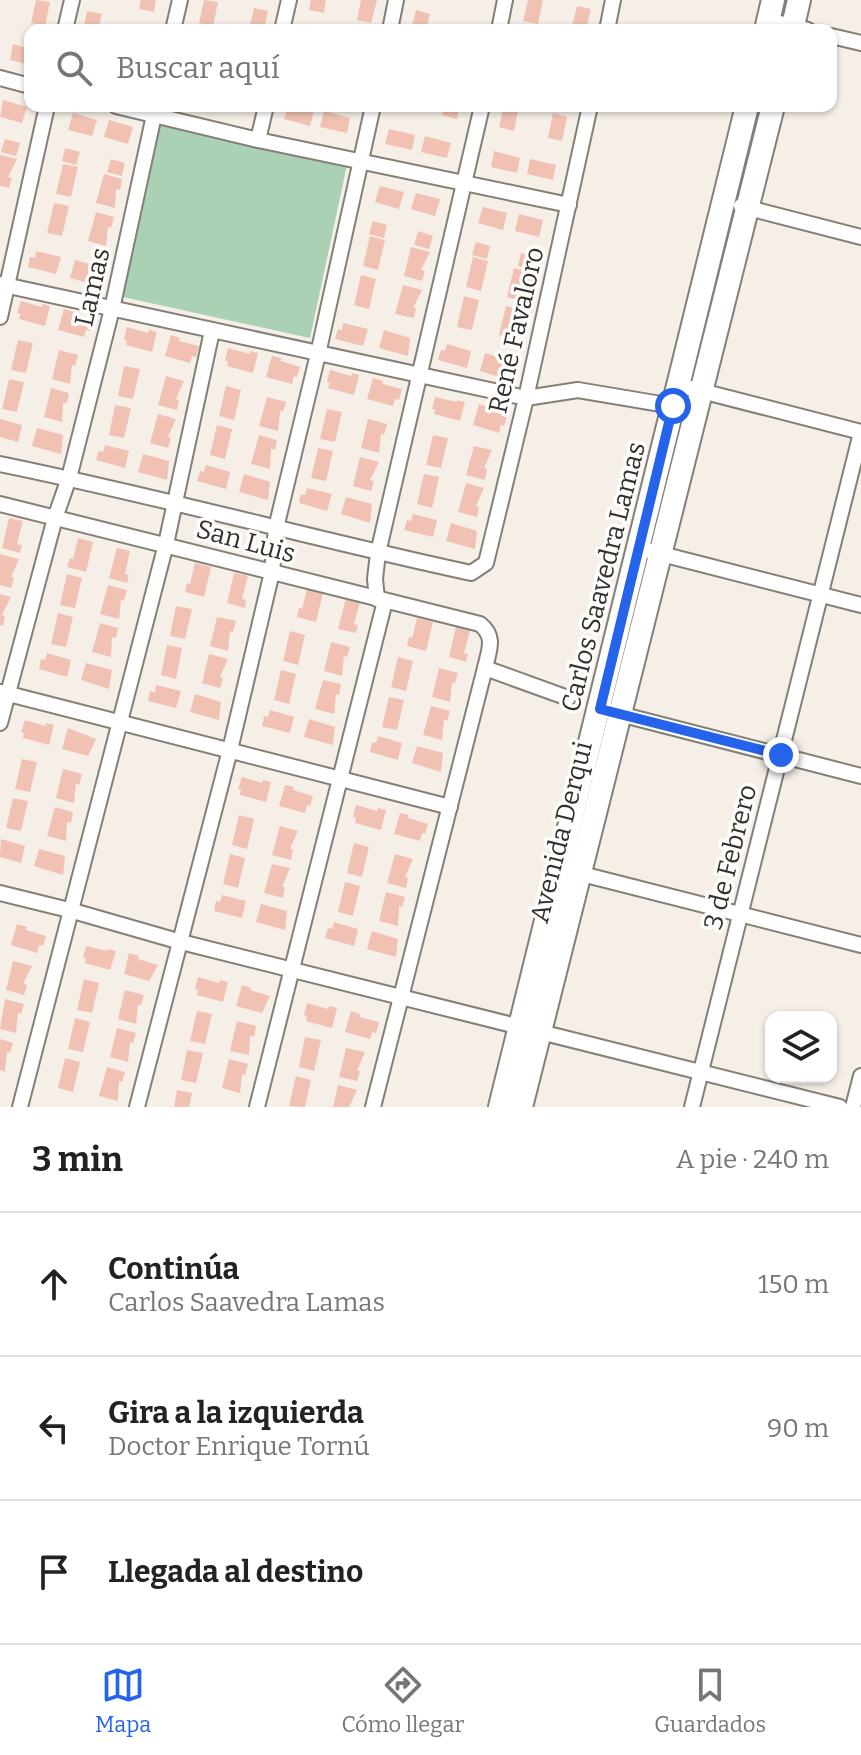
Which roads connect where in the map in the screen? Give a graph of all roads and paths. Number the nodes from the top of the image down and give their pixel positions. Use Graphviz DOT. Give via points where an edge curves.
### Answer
graph roads {
  1 [pos="72,0"];
  2 [pos="180,0"];
  3 [pos="289,0"];
  4 [pos="396,0"];
  5 [pos="505,0"];
  6 [pos="613,0"];
  7 [pos="799,0"];
  8 [pos="66,24"];
  9 [pos="174,24"];
  10 [pos="283,24"];
  11 [pos="391,24"];
  12 [pos="500,24"];
  13 [pos="608,24"];
  14 [pos="798,24"];
  15 [pos="837,37"];
  16 [pos="861,43"];
  17 [pos="0,78"];
  18 [pos="24,84"];
  19 [pos="46,112"];
  20 [pos="155,112"];
  21 [pos="162,112"];
  22 [pos="265,112"];
  23 [pos="372,112"];
  24 [pos="481,112"];
  25 [pos="589,112"];
  26 [pos="745,112"];
  27 [pos="771,112"];
  28 [pos="258,140"];
  29 [pos="360,161"];
  30 [pos="465,184"];
  31 [pos="723,201"];
  32 [pos="569,205"];
  33 [pos="747,208"];
  34 [pos="861,237"];
  35 [pos="4,284"];
  36 [pos="112,309"];
  37 [pos="0,317"];
  38 [pos="212,331"];
  39 [pos="318,354"];
  40 [pos="420,376"];
  41 [pos="701,391"];
  42 [pos="676,396"];
  43 [pos="526,398"];
  44 [pos="861,432"];
  45 [pos="0,464"];
  46 [pos="69,478"];
  47 [pos="175,501"];
  48 [pos="0,504"];
  49 [pos="55,518"];
  50 [pos="276,528"];
  51 [pos="166,544"];
  52 [pos="638,548"];
  53 [pos="378,553"];
  54 [pos="660,554"];
  55 [pos="272,572"];
  56 [pos="820,595"];
  57 [pos="381,600"];
  58 [pos="861,605"];
  59 [pos="485,668"];
  60 [pos="4,692"];
  61 [pos="568,698"];
  62 [pos="610,712"];
  63 [pos="0,723"];
  64 [pos="119,723"];
  65 [pos="230,750"];
  66 [pos="781,755"];
  67 [pos="861,776"];
  68 [pos="340,780"];
  69 [pos="450,807"];
  70 [pos="570,871"];
  71 [pos="0,893"];
  72 [pos="73,911"];
  73 [pos="741,914"];
  74 [pos="181,942"];
  75 [pos="861,945"];
  76 [pos="291,970"];
  77 [pos="401,996"];
  78 [pos="530,1028"];
  79 [pos="701,1072"];
  80 [pos="861,1076"];
  81 [pos="20,1107"];
  82 [pos="137,1107"];
  83 [pos="257,1107"];
  84 [pos="373,1107"];
  85 [pos="500,1107"];
  86 [pos="521,1107"];
  87 [pos="692,1107"];
  88 [pos="840,1107"];
  89 [pos="853,1107"];
  1 -- 8 [label="street"];
  2 -- 9 [label="street"];
  3 -- 10 [label="street"];
  4 -- 11 [label="street"];
  5 -- 12 [label="street"];
  6 -- 13 [label="street"];
  7 -- 14 [label="main road"];
  15 -- 16 [label="street"];
  17 -- 18 [label="street"];
  19 -- 35 [label="street"];
  20 -- 36 [label="street, Lamas"];
  21 -- 28 [label="street"];
  22 -- 28 [label="street"];
  23 -- 29 [label="street"];
  24 -- 30 [label="street"];
  25 -- 32 [label="street, René Favaloro"];
  26 -- 31 [label="main road, Carlos Saavedra Lamas"];
  27 -- 33 [label="main road, Avenida Derqui"];
  28 -- 29 [label="street"];
  29 -- 30 [label="street"];
  29 -- 39 [label="street"];
  30 -- 32 [label="street"];
  30 -- 40 [label="street"];
  31 -- 33 [label="street"];
  31 -- 42 [label="main road, Carlos Saavedra Lamas"];
  32 -- 43 [label="street, René Favaloro"];
  33 -- 34 [label="street"];
  33 -- 41 [label="main road, Avenida Derqui"];
  35 -- 36 [label="street"];
  35 -- 37 [label="street"];
  36 -- 38 [label="street"];
  36 -- 46 [label="street, Lamas"];
  38 -- 39 [label="street"];
  38 -- 47 [label="street"];
  39 -- 40 [label="street"];
  39 -- 50 [label="street"];
  40 -- 43 [label="street"];
  40 -- 53 [label="street"];
  41 -- 42 [label="street"];
  41 -- 44 [label="street"];
  41 -- 54 [label="main road, Avenida Derqui"];
  42 -- 43 [label="street" via="578,390"];
  42 -- 52 [label="main road, Carlos Saavedra Lamas"];
  43 -- 53 [label="street, René Favaloro" via="486,563 471,573"];
  44 -- 56 [label="street, 3 de Febrero"];
  45 -- 46 [label="street"];
  46 -- 47 [label="street"];
  46 -- 49 [label="street, Lamas"];
  47 -- 50 [label="street"];
  47 -- 51 [label="street"];
  48 -- 49 [label="street, San Luis"];
  49 -- 51 [label="street, San Luis"];
  49 -- 60 [label="street, Lamas"];
  50 -- 53 [label="street"];
  50 -- 55 [label="street"];
  51 -- 55 [label="street, San Luis"];
  51 -- 64 [label="street"];
  52 -- 54 [label="street"];
  52 -- 62 [label="main road, Carlos Saavedra Lamas"];
  53 -- 57 [label="street" via="375,579"];
  54 -- 56 [label="street"];
  54 -- 62 [label="main road, Avenida Derqui"];
  55 -- 57 [label="street, San Luis"];
  55 -- 65 [label="street"];
  56 -- 58 [label="street"];
  56 -- 66 [label="street, 3 de Febrero"];
  57 -- 59 [label="street, San Luis" via="480,624 492,640"];
  57 -- 68 [label="street"];
  59 -- 61 [label="street"];
  59 -- 69 [label="street"];
  60 -- 63 [label="street, Lamas"];
  60 -- 64 [label="street"];
  62 -- 66 [label="street"];
  62 -- 70 [label="main road, Avenida Derqui"];
  64 -- 65 [label="street"];
  64 -- 72 [label="street"];
  65 -- 68 [label="street"];
  65 -- 74 [label="street"];
  66 -- 67 [label="street"];
  66 -- 73 [label="street, 3 de Febrero"];
  68 -- 69 [label="street"];
  68 -- 76 [label="street"];
  69 -- 77 [label="street"];
  70 -- 73 [label="street"];
  70 -- 78 [label="main road, Avenida Derqui"];
  71 -- 72 [label="street"];
  72 -- 74 [label="street"];
  72 -- 81 [label="street"];
  73 -- 75 [label="street"];
  73 -- 79 [label="street, 3 de Febrero"];
  74 -- 76 [label="street"];
  74 -- 82 [label="street"];
  76 -- 77 [label="street"];
  76 -- 83 [label="street"];
  77 -- 78 [label="street"];
  77 -- 84 [label="street"];
  78 -- 79 [label="street"];
  78 -- 85 [label="main road"];
  78 -- 86 [label="main road, Avenida Derqui"];
  79 -- 87 [label="street, 3 de Febrero"];
  79 -- 88 [label="street"];
  80 -- 89 [label="street"];
}
